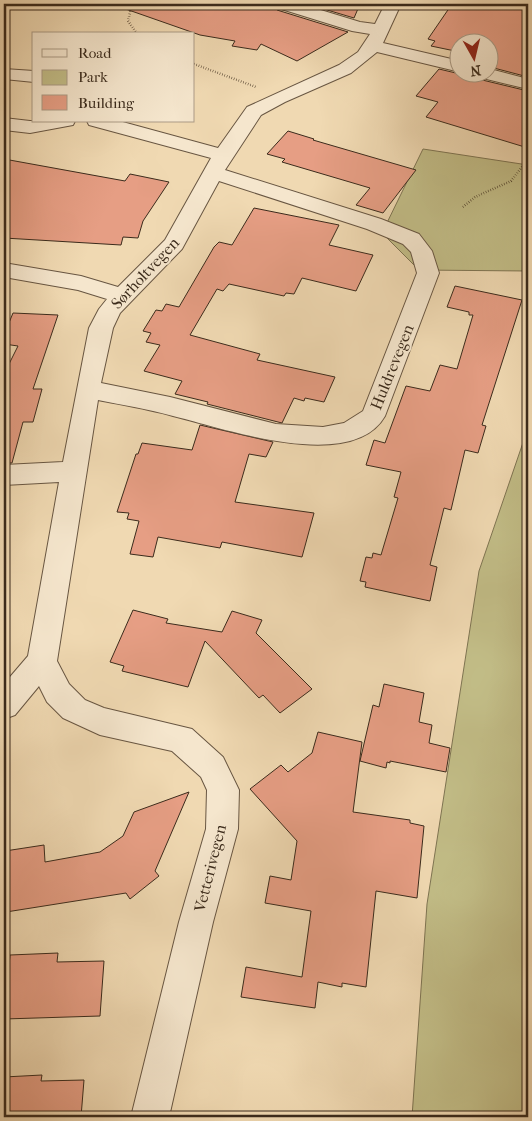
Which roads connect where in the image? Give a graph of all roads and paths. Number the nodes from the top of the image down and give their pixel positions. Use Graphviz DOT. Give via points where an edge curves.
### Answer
graph roads {
  1 [pos="132,4"];
  2 [pos="284,4"];
  3 [pos="393,4"];
  4 [pos="136,32"];
  5 [pos="377,38"];
  6 [pos="195,64"];
  7 [pos="450,64"];
  8 [pos="4,74"];
  9 [pos="32,77"];
  10 [pos="500,77"];
  11 [pos="528,84"];
  12 [pos="263,89"];
  13 [pos="60,122"];
  14 [pos="99,122"];
  15 [pos="4,124"];
  16 [pos="528,159"];
  17 [pos="218,164"];
  18 [pos="463,207"];
  19 [pos="4,270"];
  20 [pos="121,296"];
  21 [pos="88,389"];
  22 [pos="74,471"];
  23 [pos="4,475"];
  24 [pos="42,662"];
  25 [pos="4,706"];
  26 [pos="150,1117"];
  1 -- 4 [label="path" via="128,21"];
  2 -- 5 [label="street" via="358,27"];
  3 -- 5 [label="street, Sørholtvegen"];
  5 -- 7 [label="street"];
  5 -- 17 [label="street, Sørholtvegen" via="364,56 345,69 254,111"];
  6 -- 12 [label="path"];
  8 -- 9 [label="street"];
  10 -- 11 [label="street"];
  13 -- 15 [label="street" via="30,127"];
  14 -- 17 [label="street, Huldrevegen"];
  16 -- 18 [label="path" via="512,180 482,192"];
  17 -- 20 [label="street, Sørholtvegen" via="174,244"];
  17 -- 21 [label="street, Huldrevegen" via="411,239 421,251 428,274 373,416 350,431 323,436 296,435"];
  19 -- 20 [label="street" via="81,283"];
  20 -- 21 [label="street, Sørholtvegen" via="110,308 101,328"];
  21 -- 22 [label="street, Sørholtvegen"];
  22 -- 23 [label="street"];
  22 -- 24 [label="street, Sørholtvegen"];
  24 -- 25 [label="street"];
  24 -- 26 [label="street, Vetterivegen" via="58,693 74,709 100,721 181,739 212,767 223,790 222,829 196,922"];
}
